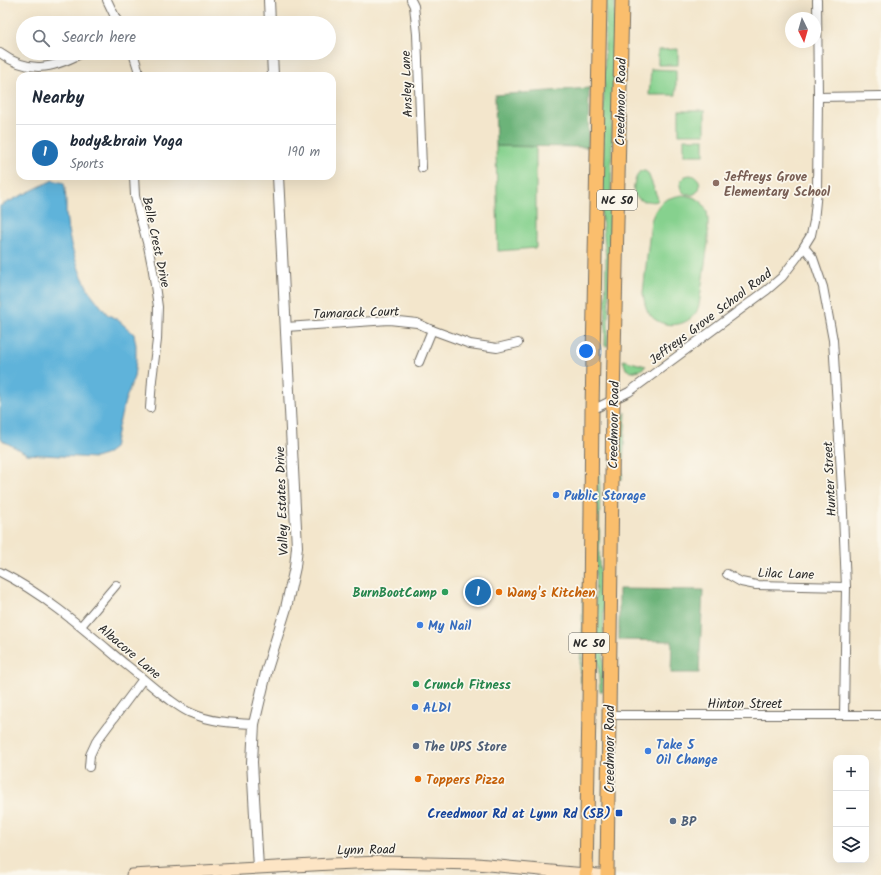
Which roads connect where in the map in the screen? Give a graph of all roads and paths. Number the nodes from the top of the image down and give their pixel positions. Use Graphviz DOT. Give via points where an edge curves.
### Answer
graph roads {
  1 [pos="107,0"];
  2 [pos="269,0"];
  3 [pos="411,0"];
  4 [pos="600,0"];
  5 [pos="622,0"];
  6 [pos="817,0"];
  7 [pos="115,16"];
  8 [pos="270,16"];
  9 [pos="0,53"];
  10 [pos="67,60"];
  11 [pos="135,60"];
  12 [pos="272,60"];
  13 [pos="138,72"];
  14 [pos="273,72"];
  15 [pos="881,96"];
  16 [pos="818,97"];
  17 [pos="422,168"];
  18 [pos="134,180"];
  19 [pos="278,180"];
  20 [pos="804,247"];
  21 [pos="286,327"];
  22 [pos="432,330"];
  23 [pos="518,343"];
  24 [pos="419,362"];
  25 [pos="613,400"];
  26 [pos="150,408"];
  27 [pos="592,410"];
  28 [pos="0,572"];
  29 [pos="727,574"];
  30 [pos="116,584"];
  31 [pos="846,587"];
  32 [pos="81,626"];
  33 [pos="143,679"];
  34 [pos="609,715"];
  35 [pos="844,715"];
  36 [pos="881,715"];
  37 [pos="254,724"];
  38 [pos="89,767"];
  39 [pos="258,868"];
  40 [pos="176,874"];
  41 [pos="132,875"];
  42 [pos="586,875"];
  43 [pos="599,875"];
  44 [pos="607,875"];
  1 -- 7 [label="street"];
  2 -- 8 [label="street"];
  3 -- 17 [label="street, Ansley Lane" via="417,34"];
  4 -- 27 [label="main road, Creedmoor Road / NC 50"];
  5 -- 25 [label="main road, Creedmoor Road / NC 50"];
  6 -- 16 [label="street, Jeffreys Grove School Road"];
  9 -- 10 [label="street" via="26,66 48,66"];
  11 -- 13 [label="street"];
  12 -- 14 [label="street"];
  15 -- 16 [label="street"];
  16 -- 20 [label="street, Jeffreys Grove School Road" via="817,191 811,235"];
  18 -- 26 [label="street, Belle Crest Drive" via="138,209 154,271 158,307"];
  19 -- 21 [label="street, Valley Estates Drive"];
  20 -- 25 [label="street, Jeffreys Grove School Road" via="792,266 767,290 629,392"];
  20 -- 31 [label="street, Hunter Street" via="813,258 823,287 833,340"];
  21 -- 22 [label="street, Tamarack Court" via="389,320 417,323"];
  21 -- 37 [label="street, Valley Estates Drive" via="297,547 285,610"];
  22 -- 23 [label="street, Tamarack Court" via="482,346 497,348"];
  22 -- 24 [label="street"];
  25 -- 27 [label="street, Jeffreys Grove School Road"];
  25 -- 34 [label="main road, Creedmoor Road / NC 50"];
  27 -- 42 [label="main road, Creedmoor Road / NC 50"];
  28 -- 32 [label="street, Albacore Lane" via="29,588"];
  29 -- 31 [label="street, Lilac Lane" via="741,582 756,585"];
  30 -- 32 [label="street"];
  31 -- 35 [label="street, Hunter Street"];
  32 -- 33 [label="street, Albacore Lane"];
  33 -- 37 [label="street, Albacore Lane" via="191,713 225,722"];
  33 -- 38 [label="street" via="96,742 90,755"];
  34 -- 35 [label="street, Hinton Street"];
  34 -- 44 [label="main road, Creedmoor Road / NC 50"];
  35 -- 36 [label="street, Hinton Street"];
  37 -- 39 [label="street, Valley Estates Drive" via="252,762"];
  39 -- 40 [label="main road, Lynn Road"];
  39 -- 42 [label="main road, Lynn Road" via="438,862"];
  40 -- 41 [label="main road, Lynn Road"];
  42 -- 43 [label="main road, Lynn Road"];
}
